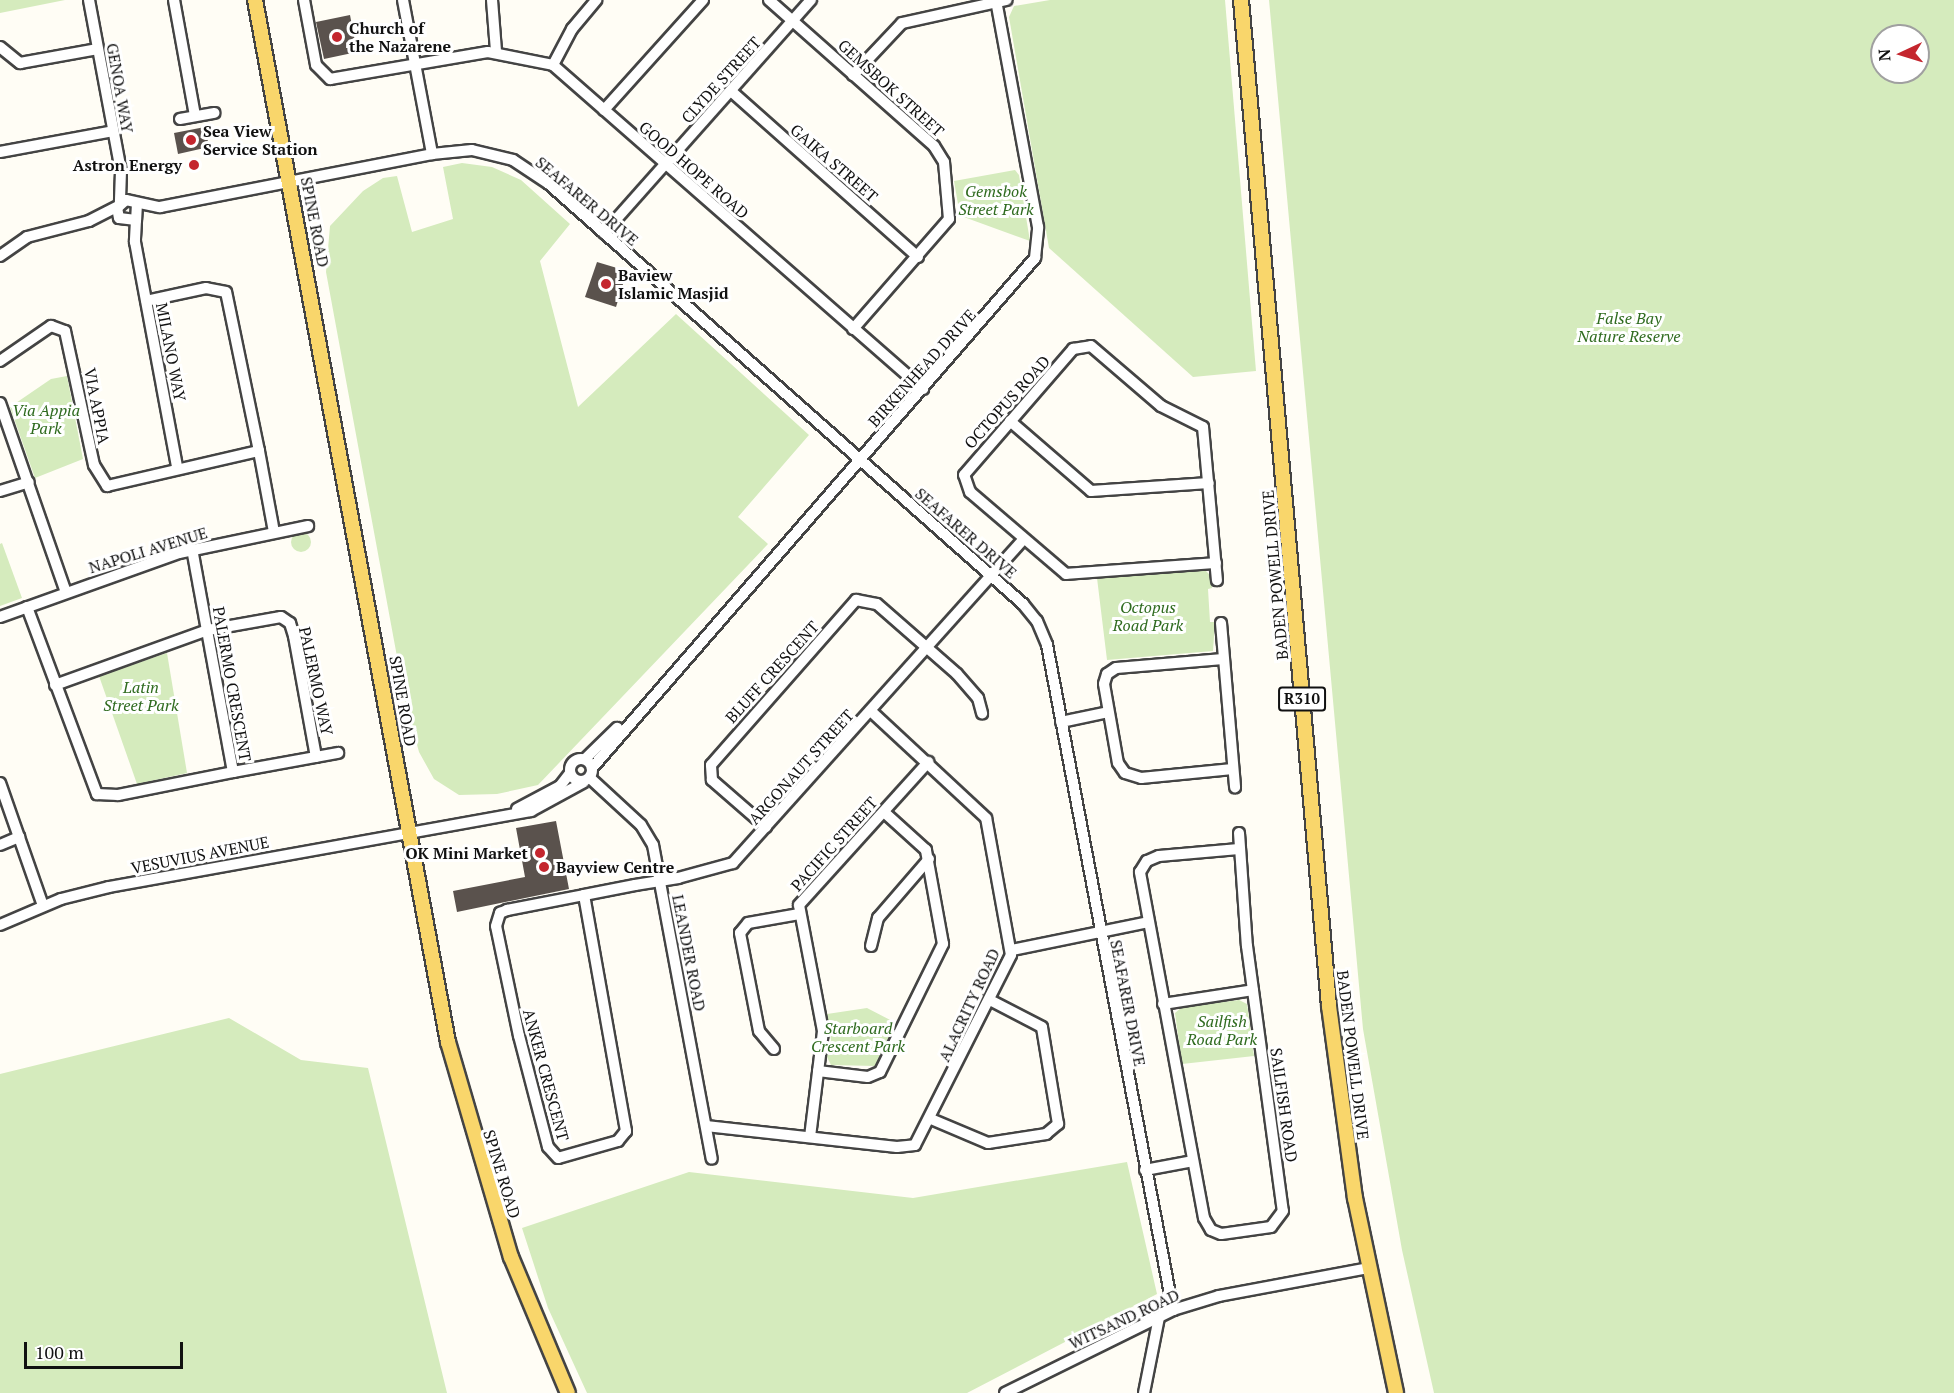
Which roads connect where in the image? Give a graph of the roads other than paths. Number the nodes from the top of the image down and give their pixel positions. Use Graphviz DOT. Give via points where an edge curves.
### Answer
graph roads {
  1 [pos="89,0"];
  2 [pos="174,0"];
  3 [pos="255,0"];
  4 [pos="304,0"];
  5 [pos="403,0"];
  6 [pos="492,0"];
  7 [pos="596,0"];
  8 [pos="703,0"];
  9 [pos="769,0"];
  10 [pos="811,0"];
  11 [pos="1241,0"];
  12 [pos="1000,1"];
  13 [pos="792,21"];
  14 [pos="0,47"];
  15 [pos="98,49"];
  16 [pos="496,51"];
  17 [pos="416,65"];
  18 [pos="554,65"];
  19 [pos="853,75"];
  20 [pos="731,91"];
  21 [pos="604,110"];
  22 [pos="214,113"];
  23 [pos="195,116"];
  24 [pos="180,119"];
  25 [pos="113,131"];
  26 [pos="0,152"];
  27 [pos="432,154"];
  28 [pos="666,165"];
  29 [pos="122,181"];
  30 [pos="291,183"];
  31 [pos="135,202"];
  32 [pos="119,204"];
  33 [pos="160,207"];
  34 [pos="89,220"];
  35 [pos="131,220"];
  36 [pos="604,233"];
  37 [pos="0,256"];
  38 [pos="918,257"];
  39 [pos="146,301"];
  40 [pos="854,329"];
  41 [pos="0,361"];
  42 [pos="923,389"];
  43 [pos="0,403"];
  44 [pos="1010,421"];
  45 [pos="259,451"];
  46 [pos="860,460"];
  47 [pos="177,467"];
  48 [pos="29,482"];
  49 [pos="1209,483"];
  50 [pos="0,491"];
  51 [pos="308,526"];
  52 [pos="274,532"];
  53 [pos="1024,539"];
  54 [pos="192,549"];
  55 [pos="1216,562"];
  56 [pos="992,575"];
  57 [pos="1217,580"];
  58 [pos="66,592"];
  59 [pos="27,607"];
  60 [pos="0,617"];
  61 [pos="1221,623"];
  62 [pos="208,630"];
  63 [pos="927,649"];
  64 [pos="1223,659"];
  65 [pos="55,685"];
  66 [pos="871,711"];
  67 [pos="1108,712"];
  68 [pos="982,713"];
  69 [pos="1061,722"];
  70 [pos="338,753"];
  71 [pos="316,757"];
  72 [pos="928,762"];
  73 [pos="1233,769"];
  74 [pos="233,772"];
  75 [pos="588,772"];
  76 [pos="570,773"];
  77 [pos="0,783"];
  78 [pos="1235,787"];
  79 [pos="884,812"];
  80 [pos="508,813"];
  81 [pos="766,827"];
  82 [pos="411,831"];
  83 [pos="1239,833"];
  84 [pos="20,837"];
  85 [pos="0,845"];
  86 [pos="1239,849"];
  87 [pos="929,859"];
  88 [pos="660,881"];
  89 [pos="584,895"];
  90 [pos="42,906"];
  91 [pos="799,914"];
  92 [pos="1148,922"];
  93 [pos="0,925"];
  94 [pos="1100,933"];
  95 [pos="872,946"];
  96 [pos="1012,950"];
  97 [pos="1253,990"];
  98 [pos="990,1000"];
  99 [pos="1163,1004"];
  100 [pos="774,1049"];
  101 [pos="818,1071"];
  102 [pos="931,1119"];
  103 [pos="706,1126"];
  104 [pos="810,1137"];
  105 [pos="712,1159"];
  106 [pos="1193,1161"];
  107 [pos="1145,1170"];
  108 [pos="1368,1268"];
  109 [pos="1173,1310"];
  110 [pos="1159,1317"];
  111 [pos="568,1393"];
  112 [pos="1005,1393"];
  113 [pos="1144,1393"];
  114 [pos="1396,1393"];
  1 -- 15 [label="street, GENOA WAY"];
  2 -- 23 [label="street"];
  3 -- 30 [label="main road, SPINE ROAD"];
  4 -- 17 [label="street, GOOD HOPE ROAD" via="316,65 323,77 336,80"];
  5 -- 17 [label="street"];
  6 -- 16 [label="street"];
  7 -- 18 [label="street" via="572,29"];
  8 -- 21 [label="street"];
  9 -- 13 [label="street, GEMSBOK STREET"];
  10 -- 13 [label="street, CLYDE STREET"];
  11 -- 108 [label="main road, BADEN POWELL DRIVE / R310" via="1326,984"];
  12 -- 19 [label="street" via="902,22"];
  12 -- 42 [label="street, BIRKENHEAD DRIVE" via="1038,227 1038,249 1029,269"];
  13 -- 19 [label="street, GEMSBOK STREET"];
  13 -- 20 [label="street, CLYDE STREET"];
  14 -- 15 [label="street" via="20,63"];
  15 -- 25 [label="street, GENOA WAY"];
  16 -- 17 [label="street, GOOD HOPE ROAD"];
  16 -- 18 [label="street, GOOD HOPE ROAD"];
  17 -- 27 [label="street"];
  18 -- 21 [label="street, GOOD HOPE ROAD"];
  19 -- 38 [label="street, GEMSBOK STREET" via="934,146 944,162 951,213"];
  20 -- 28 [label="street, CLYDE STREET"];
  20 -- 38 [label="street, GAIKA STREET"];
  21 -- 28 [label="street, GOOD HOPE ROAD"];
  22 -- 23 [label="street"];
  23 -- 24 [label="street"];
  25 -- 26 [label="street"];
  25 -- 29 [label="street, GENOA WAY"];
  27 -- 30 [label="street, SEAFARER DRIVE"];
  27 -- 36 [label="street, SEAFARER DRIVE" via="472,150 513,160 543,179"];
  28 -- 36 [label="street, CLYDE STREET"];
  28 -- 40 [label="street, GOOD HOPE ROAD"];
  29 -- 31 [label="street, GENOA WAY"];
  29 -- 32 [label="street, GENOA WAY"];
  30 -- 33 [label="street, SEAFARER DRIVE"];
  30 -- 82 [label="main road, SPINE ROAD"];
  31 -- 32 [label="street"];
  31 -- 33 [label="street"];
  31 -- 35 [label="street"];
  32 -- 34 [label="street"];
  32 -- 35 [label="street"];
  33 -- 35 [label="street"];
  34 -- 35 [label="street"];
  34 -- 37 [label="street" via="37,233"];
  35 -- 39 [label="street, MILANO WAY"];
  36 -- 46 [label="street, SEAFARER DRIVE"];
  38 -- 40 [label="street, GEMSBOK STREET"];
  39 -- 45 [label="street" via="206,288 226,292"];
  39 -- 47 [label="street, MILANO WAY"];
  40 -- 42 [label="street, GOOD HOPE ROAD"];
  41 -- 47 [label="street, VIA APPIA" via="51,326 62,328 69,339 89,444 102,483 120,486"];
  42 -- 46 [label="street, BIRKENHEAD DRIVE"];
  43 -- 48 [label="street"];
  44 -- 49 [label="street" via="1091,491"];
  44 -- 49 [label="street, OCTOPUS ROAD" via="1073,349 1091,346 1161,406 1200,423"];
  44 -- 53 [label="street, OCTOPUS ROAD" via="966,470 963,479 970,492"];
  45 -- 47 [label="street"];
  45 -- 52 [label="street"];
  46 -- 56 [label="street, SEAFARER DRIVE"];
  46 -- 75 [label="street, BIRKENHEAD DRIVE"];
  48 -- 50 [label="street"];
  48 -- 58 [label="street"];
  49 -- 55 [label="street, OCTOPUS ROAD"];
  51 -- 52 [label="street, NAPOLI AVENUE"];
  52 -- 54 [label="street, NAPOLI AVENUE"];
  53 -- 55 [label="street, OCTOPUS ROAD" via="1066,574"];
  53 -- 56 [label="street, ARGONAUT STREET"];
  54 -- 58 [label="street, NAPOLI AVENUE"];
  54 -- 62 [label="street, PALERMO CRESCENT"];
  55 -- 57 [label="street, OCTOPUS ROAD"];
  56 -- 63 [label="street, ARGONAUT STREET"];
  56 -- 69 [label="street, SEAFARER DRIVE" via="1037,621 1047,645"];
  58 -- 59 [label="street, NAPOLI AVENUE"];
  59 -- 60 [label="street, NAPOLI AVENUE"];
  59 -- 65 [label="street, PALERMO CRESCENT"];
  61 -- 64 [label="street"];
  62 -- 65 [label="street"];
  62 -- 71 [label="street, PALERMO WAY" via="271,617 290,623"];
  62 -- 74 [label="street, PALERMO CRESCENT"];
  63 -- 66 [label="street, ARGONAUT STREET"];
  63 -- 68 [label="street" via="969,686"];
  63 -- 81 [label="street, BLUFF CRESCENT" via="869,599 853,603 711,765 712,780"];
  64 -- 67 [label="street" via="1111,670 1104,684"];
  64 -- 73 [label="street"];
  65 -- 74 [label="street, PALERMO CRESCENT" via="97,795 118,795"];
  66 -- 72 [label="street, ALACRITY ROAD"];
  66 -- 81 [label="street, ARGONAUT STREET"];
  67 -- 69 [label="street"];
  67 -- 73 [label="street" via="1118,763 1133,777"];
  69 -- 94 [label="street, SEAFARER DRIVE"];
  70 -- 71 [label="street"];
  71 -- 74 [label="street"];
  72 -- 79 [label="street, PACIFIC STREET"];
  72 -- 96 [label="street, ALACRITY ROAD" via="986,818"];
  73 -- 78 [label="street"];
  75 -- 76 [label="street, LEANDER ROAD"];
  75 -- 76 [label="street, BIRKENHEAD DRIVE" via="572,763"];
  75 -- 80 [label="street, BIRKENHEAD DRIVE" via="548,804"];
  75 -- 88 [label="street, LEANDER ROAD" via="648,834"];
  76 -- 80 [label="street, BIRKENHEAD DRIVE" via="560,786"];
  77 -- 84 [label="street"];
  79 -- 87 [label="street" via="920,844"];
  79 -- 91 [label="street, PACIFIC STREET" via="802,901"];
  80 -- 82 [label="street, BIRKENHEAD DRIVE"];
  81 -- 88 [label="street, ARGONAUT STREET" via="733,863"];
  82 -- 90 [label="street, VESUVIUS AVENUE" via="109,887"];
  82 -- 111 [label="main road, SPINE ROAD" via="461,1096 511,1257"];
  83 -- 86 [label="street, SAILFISH ROAD"];
  84 -- 85 [label="street"];
  84 -- 90 [label="street"];
  86 -- 92 [label="street, SAILFISH ROAD" via="1146,861 1140,879"];
  86 -- 97 [label="street, SAILFISH ROAD"];
  87 -- 95 [label="street" via="878,918"];
  87 -- 101 [label="street" via="943,944 880,1071 868,1077"];
  88 -- 89 [label="street, ARGONAUT STREET"];
  88 -- 103 [label="street, LEANDER ROAD"];
  89 -- 89 [label="street, ANKER CRESCENT" via="626,1131 618,1142 558,1158 550,1151 543,1127 496,926 507,910"];
  90 -- 93 [label="street, VESUVIUS AVENUE"];
  91 -- 100 [label="street" via="748,923 740,933 759,1031"];
  91 -- 101 [label="street, PACIFIC STREET" via="823,1032"];
  92 -- 94 [label="street"];
  92 -- 99 [label="street, SAILFISH ROAD"];
  94 -- 96 [label="street"];
  94 -- 107 [label="street, SEAFARER DRIVE"];
  96 -- 98 [label="street, ALACRITY ROAD"];
  97 -- 99 [label="street"];
  97 -- 106 [label="street, SAILFISH ROAD" via="1283,1204 1281,1219 1271,1227 1226,1234 1211,1230 1204,1218"];
  98 -- 102 [label="street, ALACRITY ROAD"];
  98 -- 102 [label="street" via="1042,1027 1058,1124 1046,1134 988,1143"];
  99 -- 106 [label="street, SAILFISH ROAD"];
  101 -- 104 [label="street, PACIFIC STREET"];
  102 -- 104 [label="street, ALACRITY ROAD" via="920,1141 904,1148"];
  103 -- 104 [label="street, ALACRITY ROAD"];
  103 -- 105 [label="street, LEANDER ROAD"];
  106 -- 107 [label="street"];
  107 -- 109 [label="street, SEAFARER DRIVE"];
  108 -- 109 [label="street, WITSAND ROAD" via="1237,1292"];
  108 -- 114 [label="main road, BADEN POWELL DRIVE / R310"];
  109 -- 110 [label="street, WITSAND ROAD"];
  110 -- 112 [label="street, WITSAND ROAD"];
  110 -- 113 [label="street"];
}
